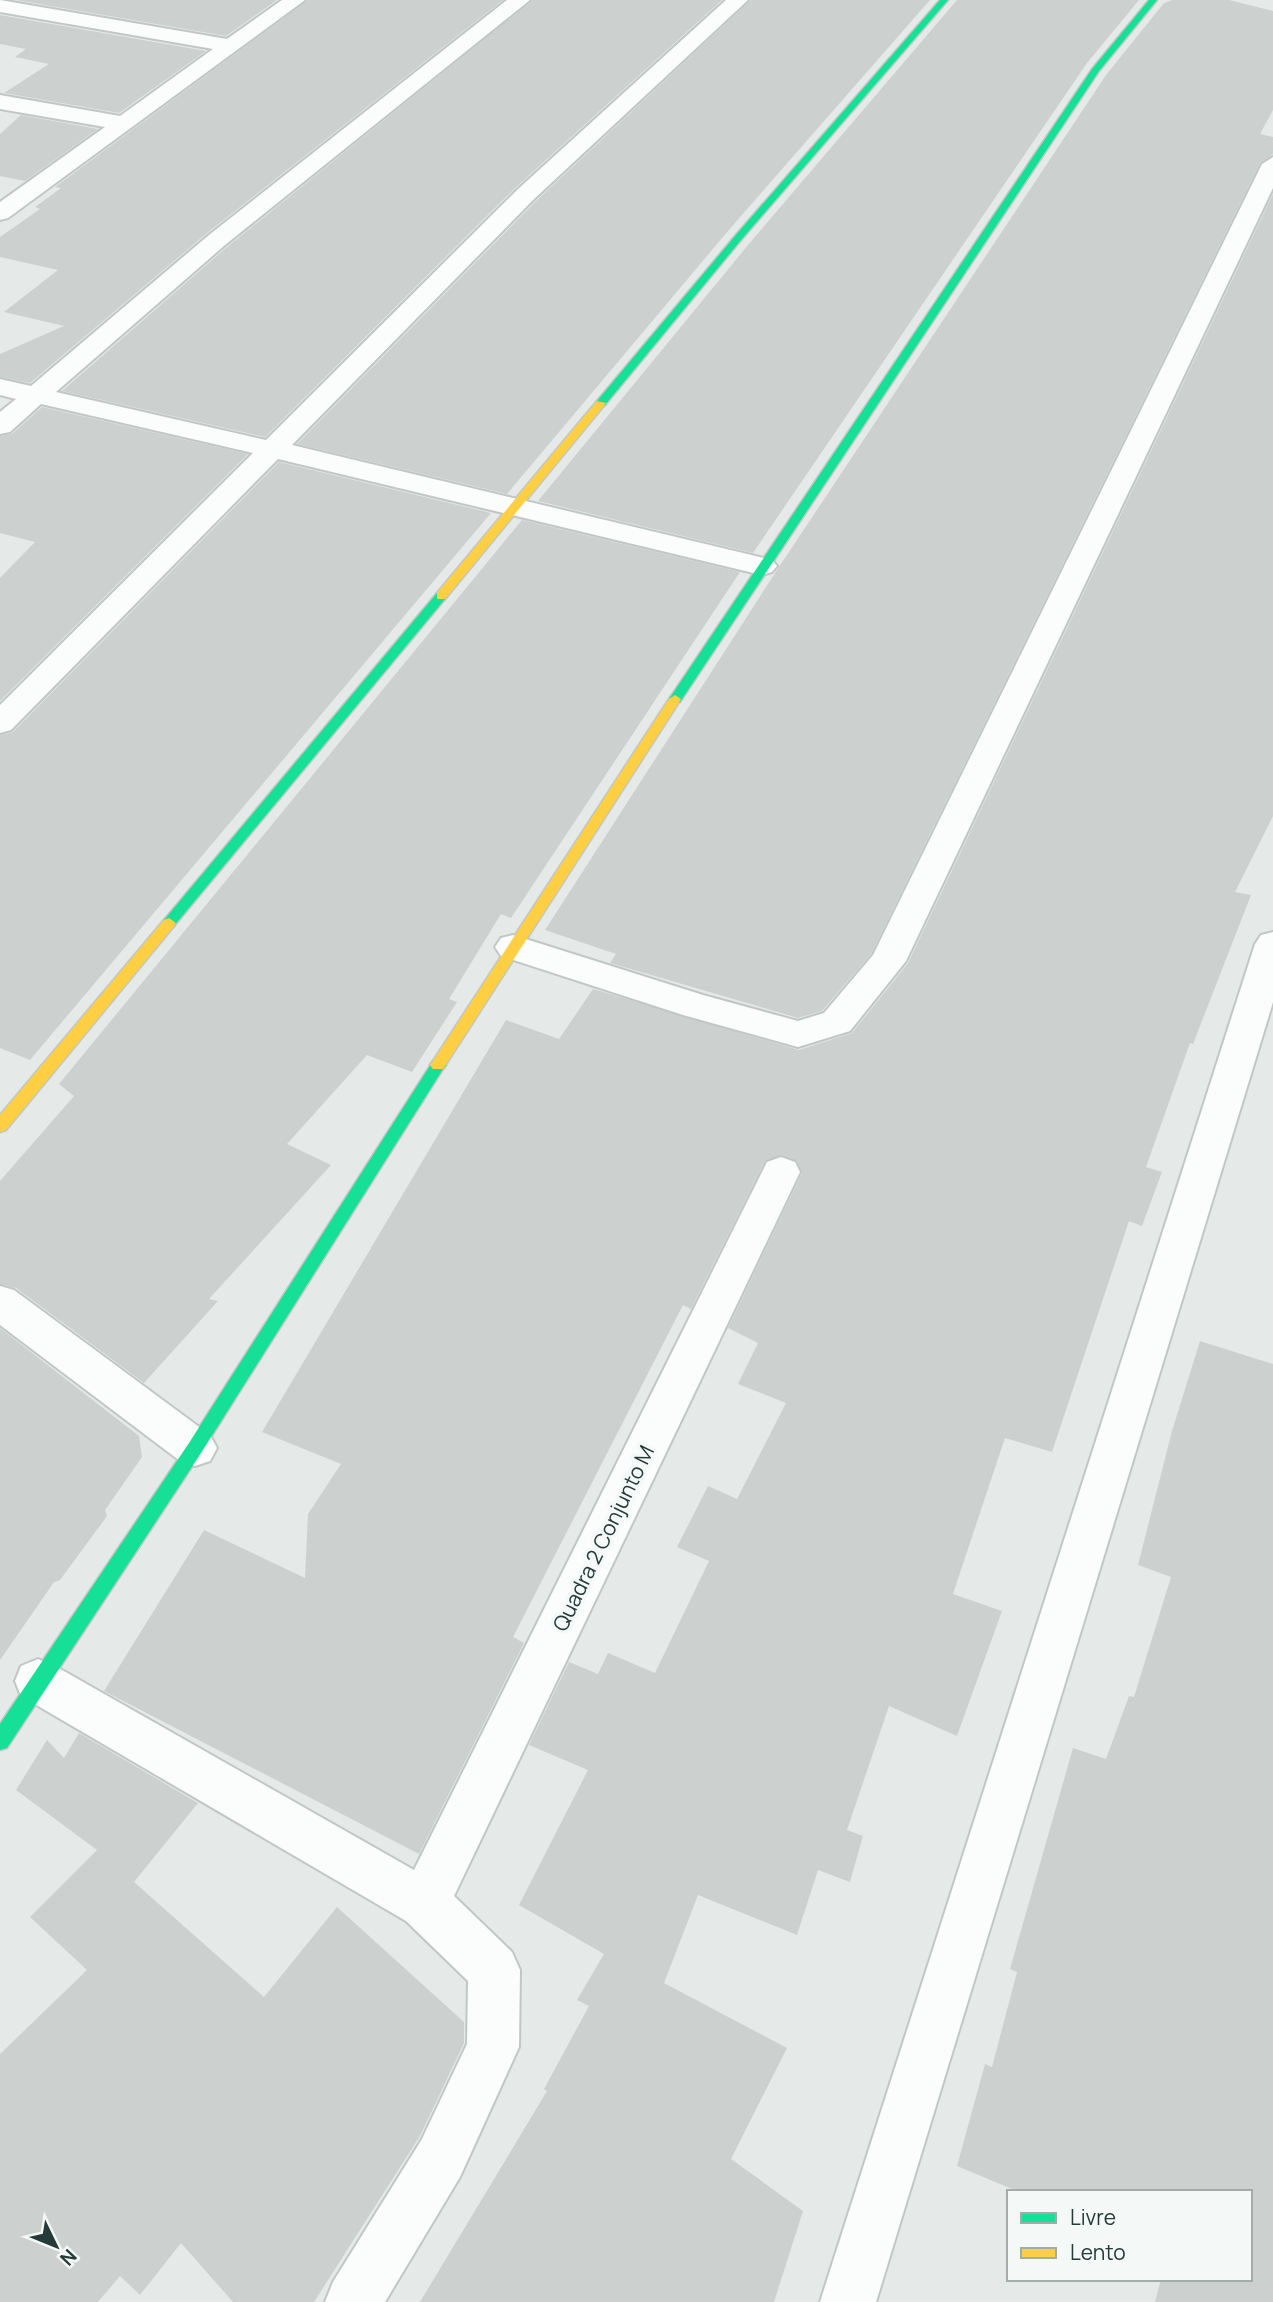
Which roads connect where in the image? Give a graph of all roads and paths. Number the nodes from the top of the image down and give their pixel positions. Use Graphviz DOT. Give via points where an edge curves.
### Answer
graph roads {
  1 [pos="295,0"];
  2 [pos="520,0"];
  3 [pos="738,0"];
  4 [pos="944,0"];
  5 [pos="1153,0"];
  6 [pos="0,6"];
  7 [pos="230,46"];
  8 [pos="0,102"];
  9 [pos="122,123"];
  10 [pos="1273,164"];
  11 [pos="1265,194"];
  12 [pos="0,214"];
  13 [pos="0,387"];
  14 [pos="36,396"];
  15 [pos="0,426"];
  16 [pos="271,447"];
  17 [pos="517,505"];
  18 [pos="762,566"];
  19 [pos="0,723"];
  20 [pos="1273,944"];
  21 [pos="513,947"];
  22 [pos="0,1126"];
  23 [pos="781,1172"];
  24 [pos="0,1301"];
  25 [pos="195,1448"];
  26 [pos="38,1681"];
  27 [pos="0,1741"];
  28 [pos="424,1903"];
  29 [pos="353,2302"];
  30 [pos="849,2302"];
  1 -- 7 [label="street"];
  2 -- 14 [label="street" via="227,232"];
  3 -- 16 [label="street" via="525,195"];
  4 -- 17 [label="street" via="738,238"];
  5 -- 18 [label="street" via="1096,69"];
  6 -- 7 [label="street"];
  7 -- 9 [label="street"];
  8 -- 9 [label="street"];
  9 -- 12 [label="street"];
  10 -- 11 [label="street"];
  11 -- 21 [label="street" via="888,961 837,1022 798,1034"];
  13 -- 14 [label="street"];
  14 -- 15 [label="street"];
  14 -- 16 [label="street"];
  16 -- 17 [label="street"];
  16 -- 19 [label="street"];
  17 -- 18 [label="street"];
  17 -- 22 [label="street"];
  18 -- 21 [label="street"];
  20 -- 30 [label="street"];
  21 -- 25 [label="street"];
  23 -- 28 [label="street, Quadra 2 Conjunto M"];
  24 -- 25 [label="street"];
  25 -- 26 [label="street"];
  26 -- 27 [label="street"];
  26 -- 28 [label="street"];
  28 -- 29 [label="street" via="494,1970 493,2047 441,2158"];
}
